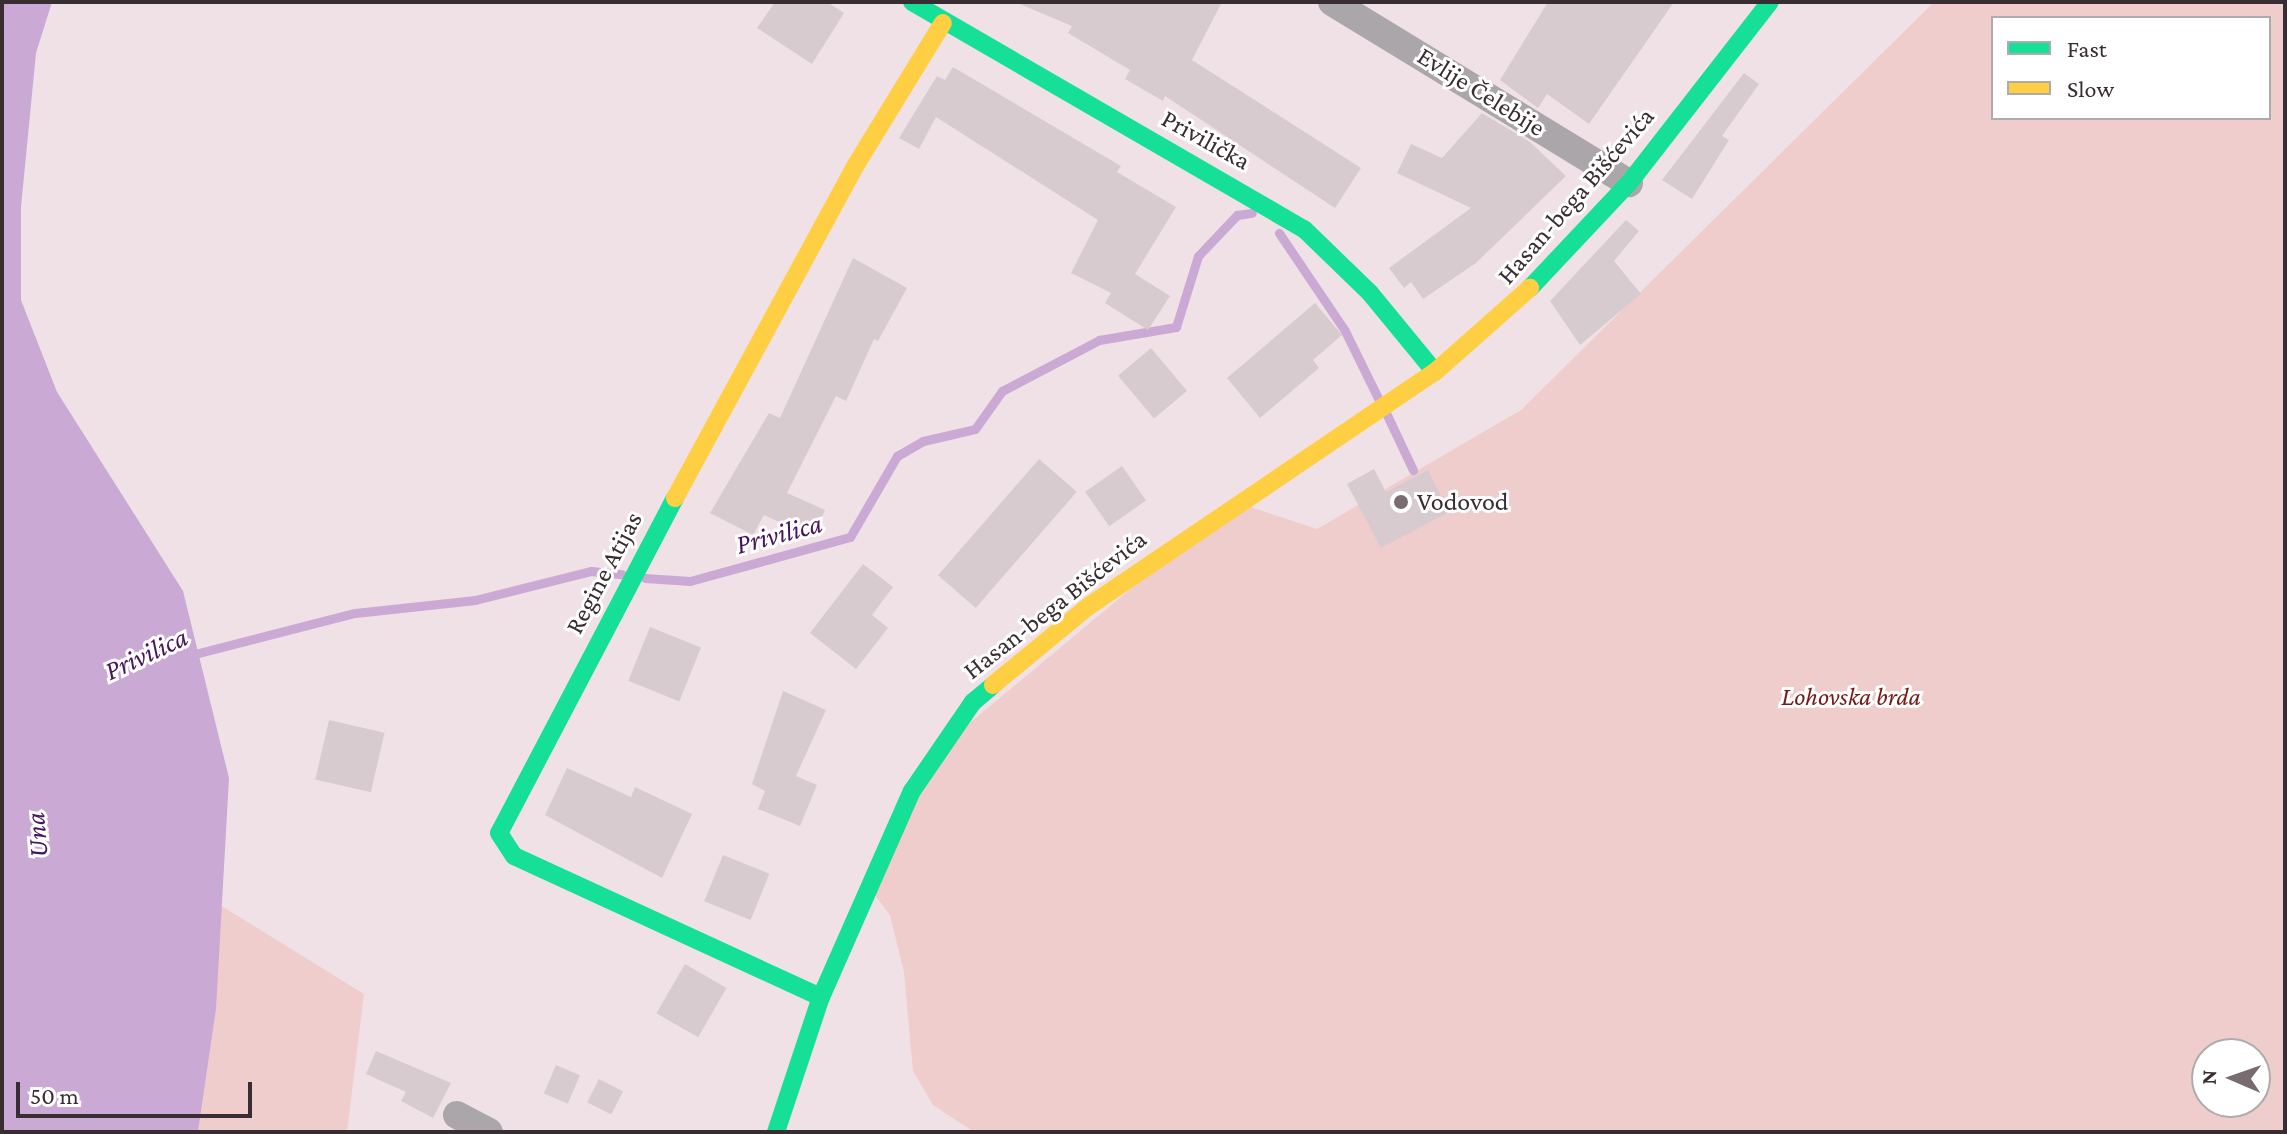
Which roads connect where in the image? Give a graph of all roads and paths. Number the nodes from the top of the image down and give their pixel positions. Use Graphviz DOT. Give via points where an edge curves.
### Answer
graph roads {
  1 [pos="912,2"];
  2 [pos="1332,2"];
  3 [pos="1770,2"];
  4 [pos="943,23"];
  5 [pos="1629,183"];
  6 [pos="1435,372"];
  7 [pos="821,997"];
  8 [pos="457,1115"];
  9 [pos="489,1132"];
  10 [pos="776,1132"];
  1 -- 4 [label="street, Privilička"];
  2 -- 5 [label="street, Evlije Čelebije"];
  3 -- 5 [label="street, Hasan-bega Bišćevića"];
  4 -- 6 [label="street, Privilička" via="1304,229 1344,264"];
  4 -- 7 [label="street, Regine Atijas" via="839,196 520,784 499,833 514,856"];
  5 -- 6 [label="street, Hasan-bega Bišćevića" via="1511,309"];
  6 -- 7 [label="street, Hasan-bega Bišćevića" via="1089,606 973,702 912,791"];
  7 -- 10 [label="street, Hasan-bega Bišćevića"];
  8 -- 9 [label="street"];
}
